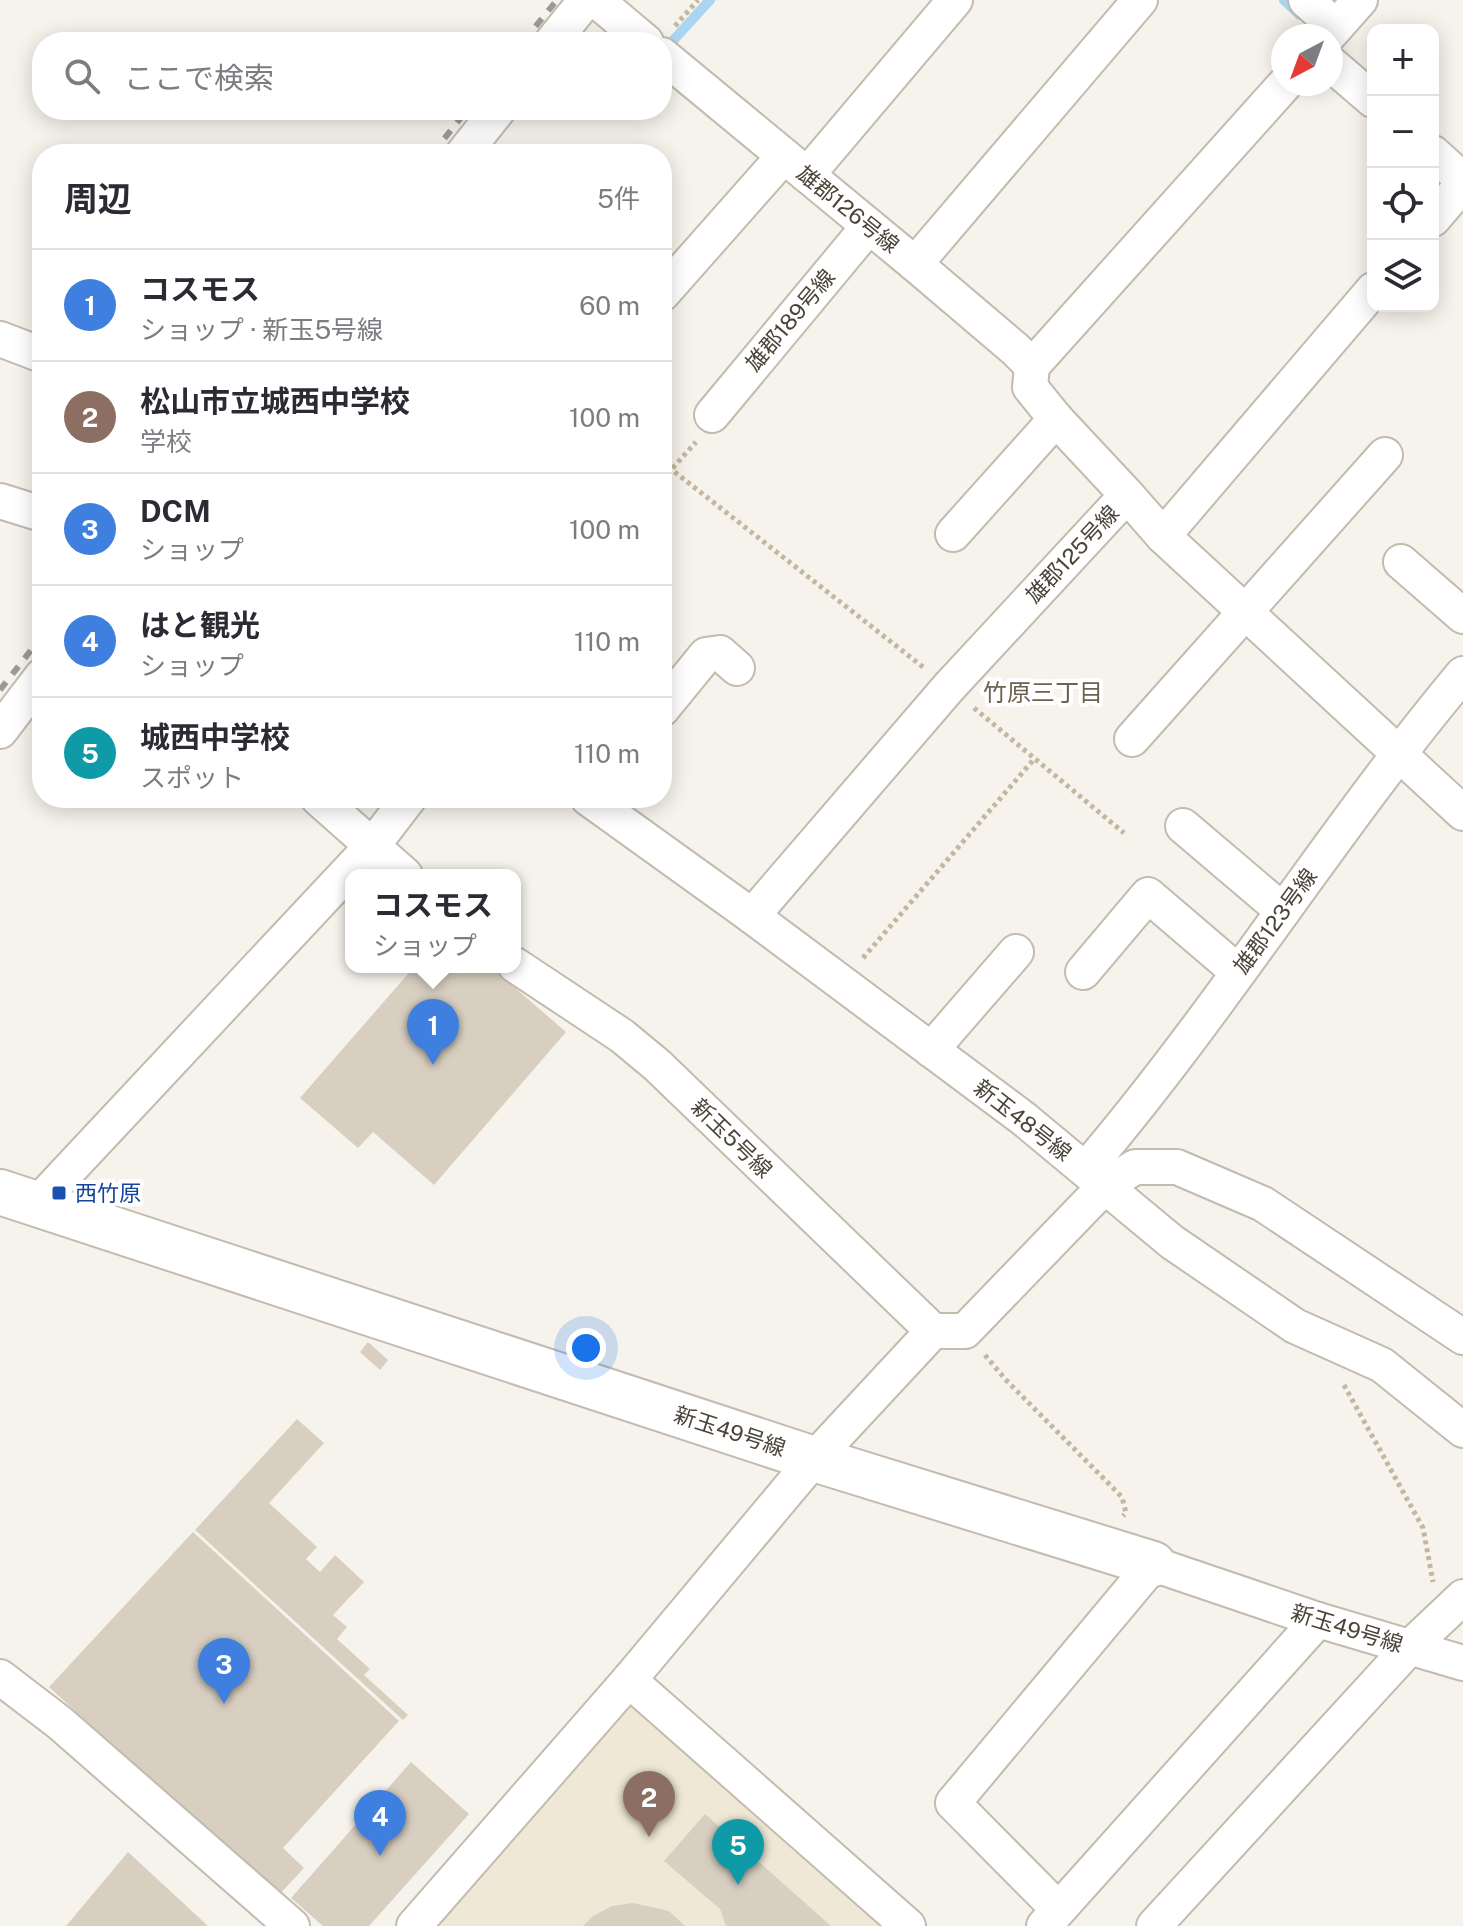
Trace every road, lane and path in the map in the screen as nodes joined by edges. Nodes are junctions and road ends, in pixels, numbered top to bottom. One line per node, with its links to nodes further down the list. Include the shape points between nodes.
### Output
1 (586, 0): 10 (street)
2 (596, 0): 11 (street, 雄郡126号線)
3 (698, 0): 12 (path)
4 (955, 0): 20 (street)
5 (1140, 0): 24 (street)
6 (1306, 0): 8 (street)
7 (1360, 0): 9 (street)
8 (1326, 24)
9 (1338, 24)
10 (560, 32)
11 (643, 32)
12 (669, 32)
13 (672, 55): 20 (street, 雄郡126号線)
14 (1343, 74): 16 (street)
15 (1274, 96): 29 (street)
16 (1368, 96)
17 (490, 120): 18 (street)
18 (471, 144)
19 (1439, 159): 21 (street)
20 (795, 165): 23 (street, 雄郡126号線); 25 (street)
21 (1463, 182): 22 (street)
22 (1439, 212)
23 (869, 226): 24 (street, 雄郡126号線); 30 (street, 雄郡189号線)
24 (915, 264): 29 (street, 雄郡126号線)
25 (672, 284)
26 (1367, 297): 39 (street)
27 (0, 339): 28 (street)
28 (32, 351)
29 (1032, 366): 31 (street, 雄郡125号線, via 1030,387)
30 (712, 415): 33 (path, via 706,430)
31 (1056, 419): 35 (street, 雄郡125号線); 38 (street)
32 (1385, 455): 41 (street)
33 (672, 468)
34 (672, 470): 45 (path)
35 (1127, 495): 39 (street); 45 (street, 雄郡125号線)
36 (0, 501): 37 (street)
37 (32, 511)
38 (953, 534)
39 (1163, 536): 41 (street)
40 (1401, 562): 42 (street)
41 (1244, 611): 49 (street); 50 (street)
42 (1463, 616)
43 (737, 668): 46 (street, via 720,653 706,655)
44 (1463, 674): 50 (street, 雄郡123号線)
45 (949, 687): 51 (path); 63 (street, 雄郡125号線)
46 (672, 697)
47 (32, 698): 48 (street)
48 (0, 731)
49 (1132, 739)
50 (1399, 751): 55 (street); 62 (street, 雄郡123号線)
51 (1035, 758): 57 (path); 68 (path)
52 (330, 808): 58 (street)
53 (401, 808): 58 (street)
54 (603, 808): 63 (street, 新玉48号線)
55 (1463, 813)
56 (1183, 826): 62 (street)
57 (1124, 833)
58 (373, 845): 59 (street); 60 (street)
59 (349, 869)
60 (399, 869)
61 (345, 873): 71 (street)
62 (1283, 911): 67 (street, 雄郡123号線)
63 (752, 916): 68 (street, 新玉48号線)
64 (1016, 952): 69 (street)
65 (521, 969): 72 (street, 新玉5号線, via 657,1065)
66 (1083, 972): 67 (street, via 1148,895)
67 (1238, 972): 70 (street, 雄郡123号線)
68 (842, 983): 69 (street, 新玉48号線)
69 (931, 1050): 70 (street, 新玉48号線)
70 (1095, 1178): 72 (street); 73 (street, 新玉48号線, via 1172,1242 1295,1326); 74 (street, via 1135,1167 1177,1167 1263,1204)
71 (18, 1198): 76 (street, 新玉49号線)
72 (949, 1331): 76 (street); 77 (path, via 1005,1379 1122,1497 1126,1513)
73 (1320, 1337): 75 (street, 新玉48号線, via 1382,1365); 79 (path, via 1423,1528)
74 (1463, 1337)
75 (1463, 1430)
76 (814, 1459): 77 (street, 新玉49号線); 84 (street)
77 (1094, 1546): 78 (street, 新玉49号線)
78 (1153, 1564): 80 (street, 新玉49号線); 85 (street, via 953,1803)
79 (1452, 1608): 81 (street)
80 (1318, 1620): 81 (street, 新玉49号線); 85 (street)
81 (1409, 1648): 82 (street, 新玉49号線); 89 (street)
82 (1463, 1663)
83 (0, 1677): 86 (street)
84 (629, 1680): 87 (street); 88 (street)
85 (1051, 1918)
86 (292, 1926)
87 (414, 1926)
88 (908, 1926)
89 (1154, 1926)

